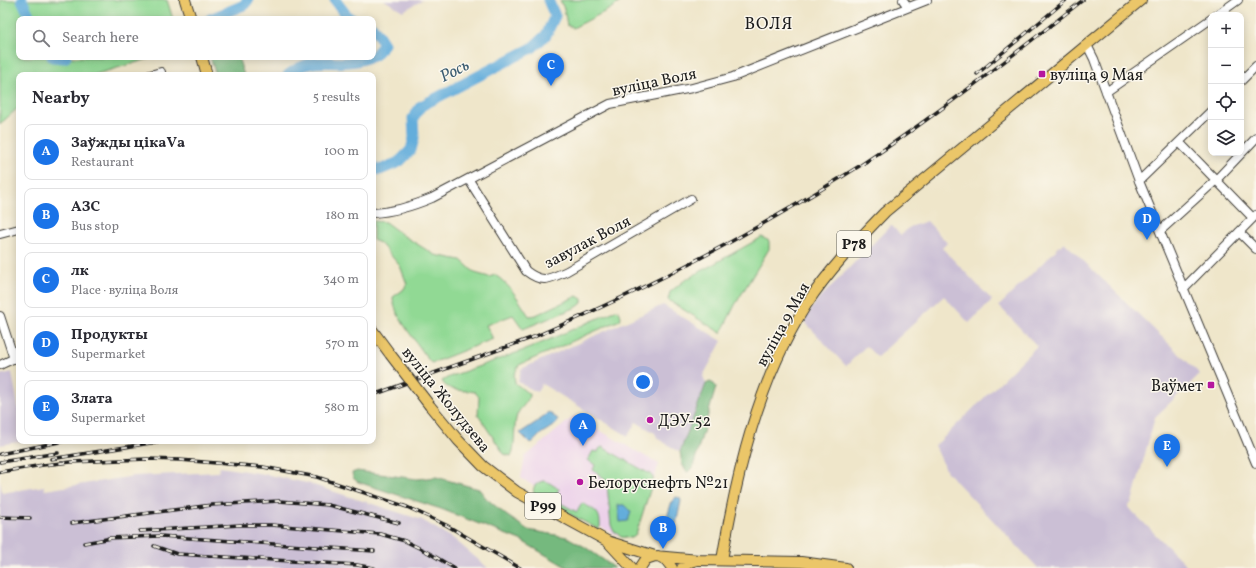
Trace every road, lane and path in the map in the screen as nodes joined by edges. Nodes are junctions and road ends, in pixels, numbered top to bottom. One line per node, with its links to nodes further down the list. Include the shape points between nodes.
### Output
1 (185, 0): 7 (main road)
2 (926, 0): 5 (street, вуліца Воля)
3 (1141, 0): 9 (main road, вуліца 9 Мая / Р78)
4 (1238, 0): 6 (street)
5 (906, 4): 18 (street, вуліца Воля, via 733,77 610,104)
6 (1221, 12)
7 (189, 16)
8 (1208, 21): 14 (street)
9 (1087, 45): 14 (street); 38 (main road, вуліца 9 Мая / Р78, via 885,212 829,274 806,304 773,369 756,413 741,465)
10 (203, 60): 12 (main road)
11 (1256, 66): 13 (street)
12 (206, 72)
13 (1244, 78)
14 (1106, 92): 20 (street)
15 (1208, 114): 17 (street)
16 (1256, 138): 19 (street)
17 (1180, 143): 19 (street); 20 (street)
18 (469, 180): 21 (street, завулак Воля, via 526,271 541,279 567,271); 22 (street, вуліца Воля, via 414,206)
19 (1216, 180): 23 (street); 25 (street)
20 (1139, 181): 25 (street)
21 (691, 199)
22 (376, 213)
23 (1255, 216): 26 (street)
24 (16, 230): 27 (street)
25 (1160, 231): 29 (street)
26 (1239, 232): 28 (street); 29 (street)
27 (0, 234)
28 (1256, 249)
29 (1183, 288): 34 (street)
30 (0, 316): 32 (street)
31 (376, 335): 35 (main road, вуліца Жолудзева / Р99, bridge, via 458,440 488,470 517,492)
32 (16, 357): 33 (street)
33 (0, 365)
34 (1256, 463)
35 (607, 541): 36 (main road, Р99); 39 (main road, Р99)
36 (657, 556): 37 (main road); 40 (main road, via 646,559); 41 (main road, via 666,560)
37 (699, 560): 38 (main road); 42 (main road, via 690,562)
38 (722, 560): 43 (main road, via 801,562)
39 (632, 568)
40 (640, 568)
41 (672, 568)
42 (682, 568)
43 (846, 568)

